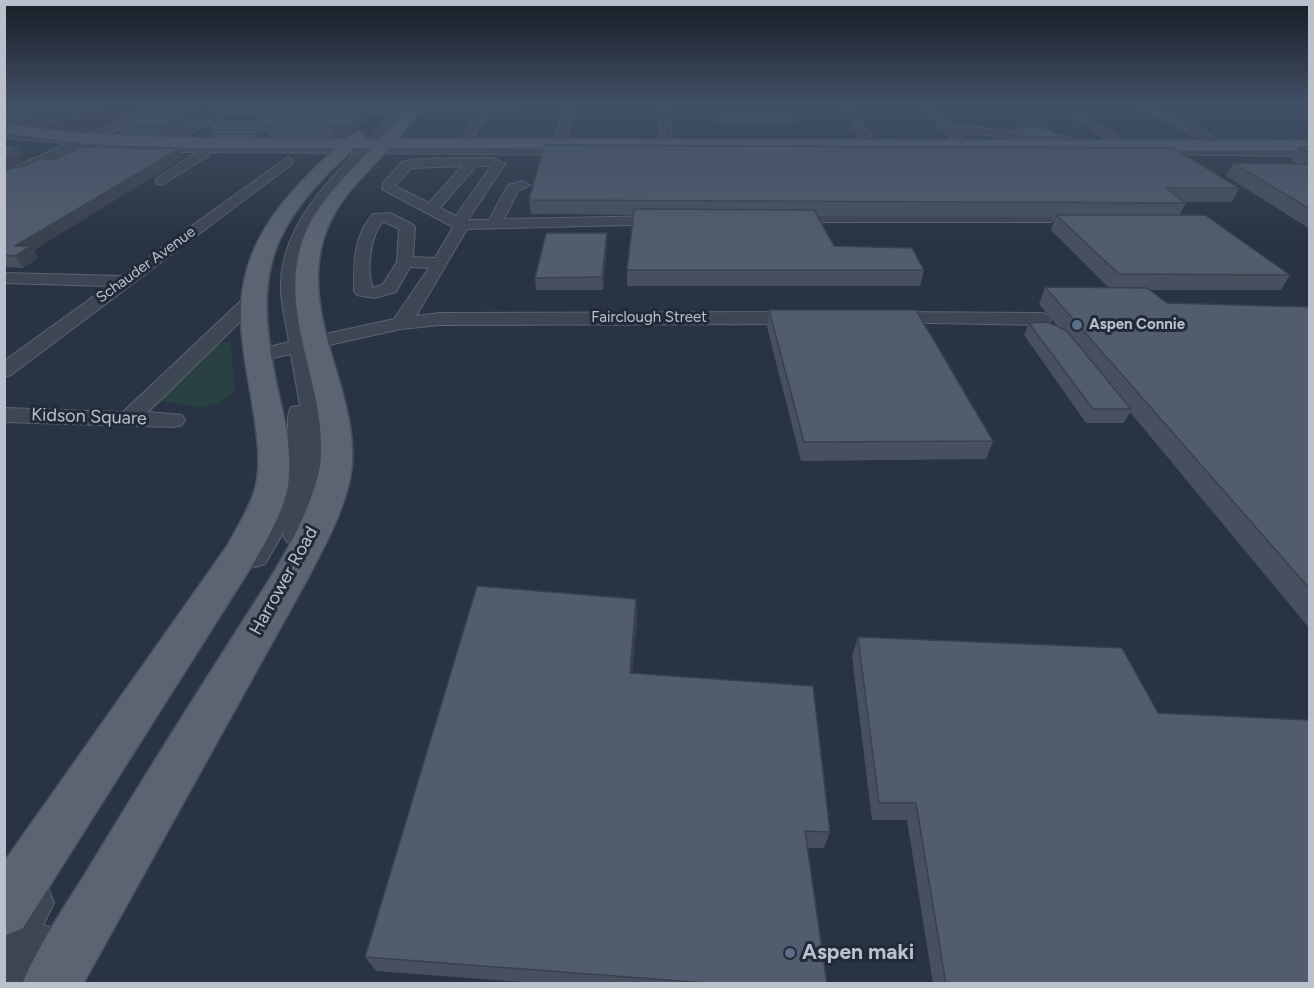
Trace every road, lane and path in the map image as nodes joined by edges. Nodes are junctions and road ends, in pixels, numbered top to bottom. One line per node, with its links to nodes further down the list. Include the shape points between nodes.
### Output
1 (63, 150): 12 (street)
2 (196, 150): 14 (street)
3 (244, 150): 7 (main road)
4 (347, 150): 7 (main road)
5 (360, 150): 16 (main road)
6 (361, 150): 31 (main road, Harrower Road, via 327,208 306,256)
7 (308, 153): 16 (main road, via 324,160 302,183)
8 (288, 160): 25 (street, Schauder Avenue)
9 (442, 162): 10 (street); 11 (street); 17 (street, via 407,165 388,187 412,195)
10 (474, 162): 17 (street); 20 (street, via 499,164)
11 (429, 176)
12 (4, 177)
13 (1018, 180): 18 (street, via 1045,208 1046,219)
14 (162, 181)
15 (524, 185): 21 (street, via 513,188)
16 (305, 189): 26 (main road, via 269,241 259,262)
17 (432, 209): 20 (street)
18 (775, 218)
19 (681, 220): 21 (street)
20 (458, 223): 21 (street); 23 (street)
21 (494, 224)
22 (405, 262): 23 (street)
23 (438, 263): 30 (street)
24 (7, 280): 25 (street)
25 (124, 281): 33 (street, Schauder Avenue)
26 (252, 300): 32 (main road); 35 (street)
27 (814, 318): 30 (street, Fairclough Street, via 485,318)
28 (871, 318): 29 (street)
29 (1042, 319)
30 (401, 323): 31 (street, Fairclough Street)
31 (301, 345): 32 (street, Fairclough Street); 38 (street, via 302,427 298,462 286,503 267,539); 39 (street, via 319,447 313,488 294,542); 40 (main road, Harrower Road, via 327,386 336,437 334,477 320,518)
32 (260, 355): 37 (main road, via 274,449 271,488 257,523 240,555)
33 (4, 371)
34 (4, 415): 35 (street, Kidson Square)
35 (129, 418): 36 (street, Kidson Square)
36 (174, 420)
37 (4, 909)
38 (4, 949)
39 (20, 984)
40 (51, 984)

